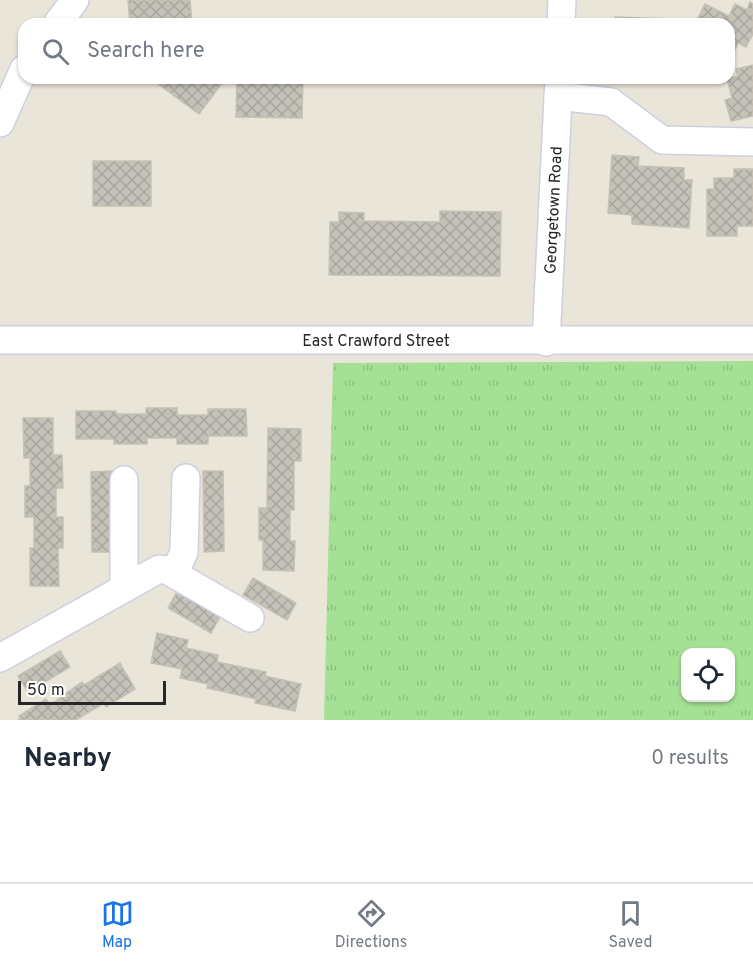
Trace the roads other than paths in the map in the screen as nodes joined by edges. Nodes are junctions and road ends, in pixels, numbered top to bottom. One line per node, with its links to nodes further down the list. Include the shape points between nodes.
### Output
1 (75, 0): 3 (street)
2 (562, 0): 4 (street)
3 (62, 18)
4 (561, 18)
5 (18, 82): 7 (street)
6 (559, 87): 8 (street, via 612,102 662,140); 11 (street, Georgetown Road)
7 (0, 123)
8 (753, 142)
9 (0, 340): 11 (street, East Crawford Street)
10 (753, 340): 11 (street, East Crawford Street)
11 (546, 342)
12 (186, 478): 14 (street, via 184,552)
13 (124, 480): 15 (street)
14 (174, 574): 15 (street, via 159,569); 16 (street)
15 (124, 587): 17 (street)
16 (250, 618)
17 (0, 657)

